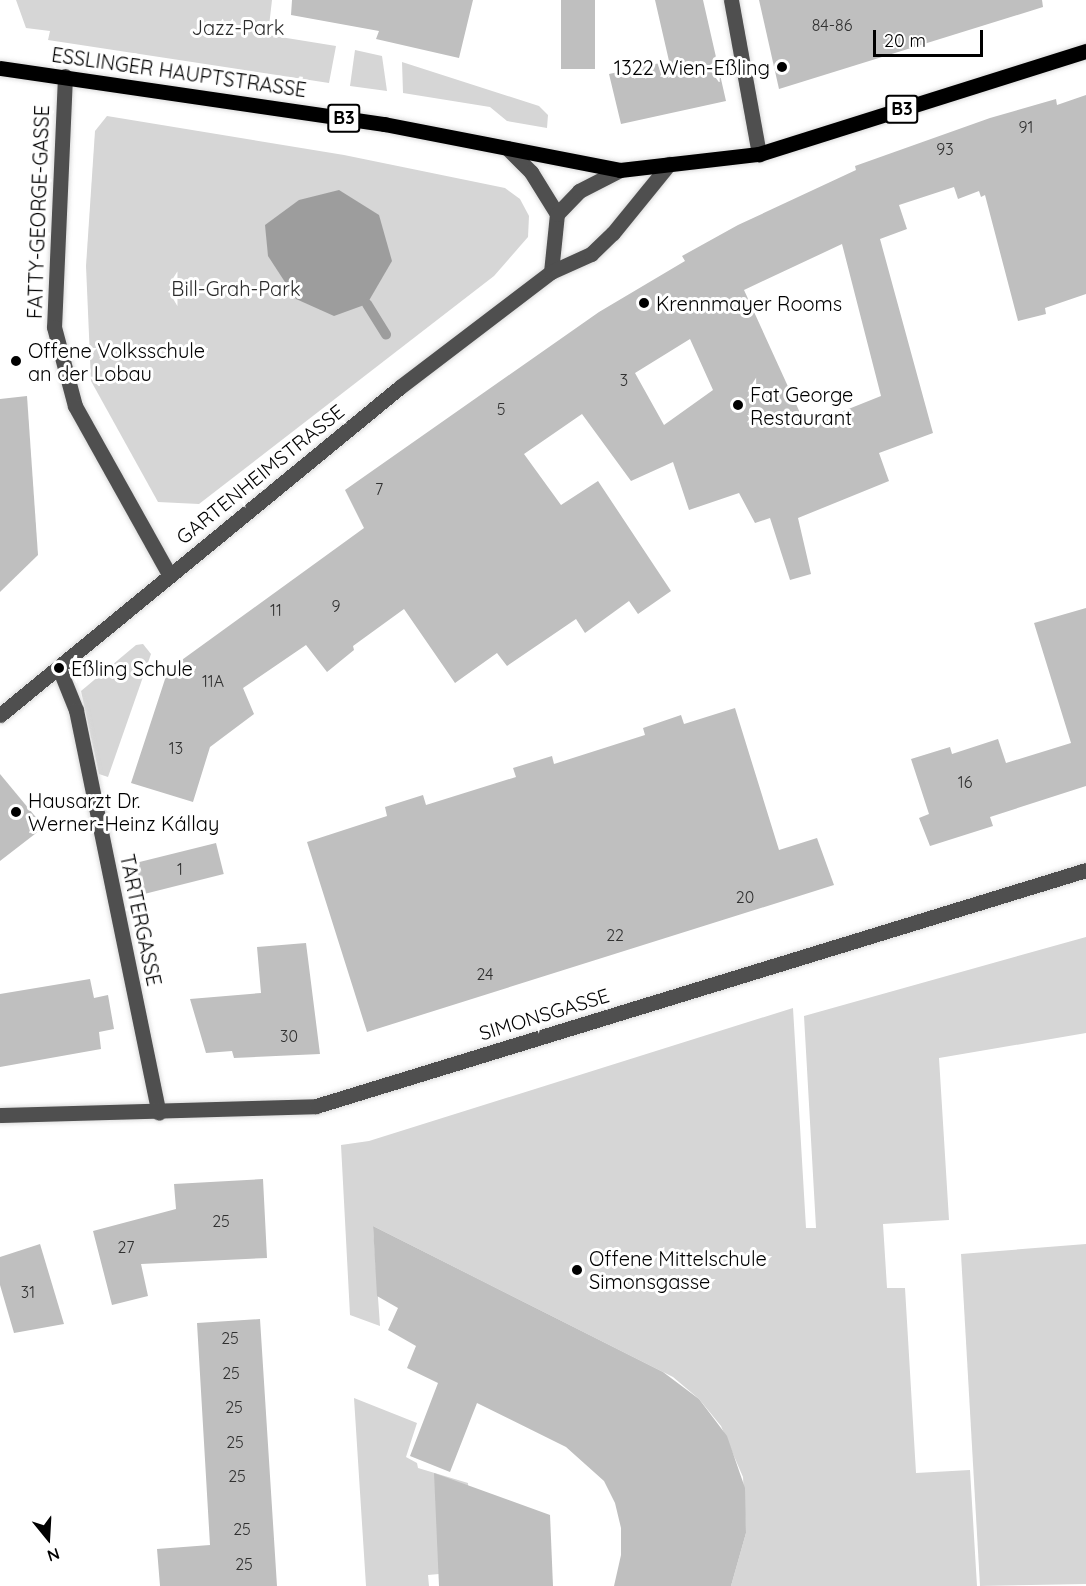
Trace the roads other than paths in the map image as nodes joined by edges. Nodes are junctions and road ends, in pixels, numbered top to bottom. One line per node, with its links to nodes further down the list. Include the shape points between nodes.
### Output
1 (731, 0): 6 (street)
2 (1086, 51): 6 (main road, ESSLINGER HAUPTSTRASSE / B3)
3 (0, 68): 4 (main road, ESSLINGER HAUPTSTRASSE / B3)
4 (65, 76): 5 (main road, ESSLINGER HAUPTSTRASSE / B3, via 384,124); 11 (street, FATTY-GEORGE-GASSE, via 54,327 75,406)
5 (507, 148): 8 (main road, ESSLINGER HAUPTSTRASSE / B3); 9 (street, via 531,172)
6 (759, 154): 7 (main road, ESSLINGER HAUPTSTRASSE / B3)
7 (669, 165): 8 (main road, ESSLINGER HAUPTSTRASSE / B3); 10 (street, GARTENHEIMSTRASSE, via 591,254)
8 (620, 170): 9 (street, via 579,191)
9 (557, 214): 10 (street)
10 (551, 272): 11 (street, GARTENHEIMSTRASSE, via 400,387)
11 (169, 574): 12 (street, GARTENHEIMSTRASSE)
12 (59, 668): 13 (street, GARTENHEIMSTRASSE); 15 (street, TARTERGASSE, via 76,710)
13 (0, 715)
14 (1086, 870): 15 (street, SIMONSGASSE, via 316,1106)
15 (159, 1113): 16 (street, SIMONSGASSE)
16 (0, 1115)

